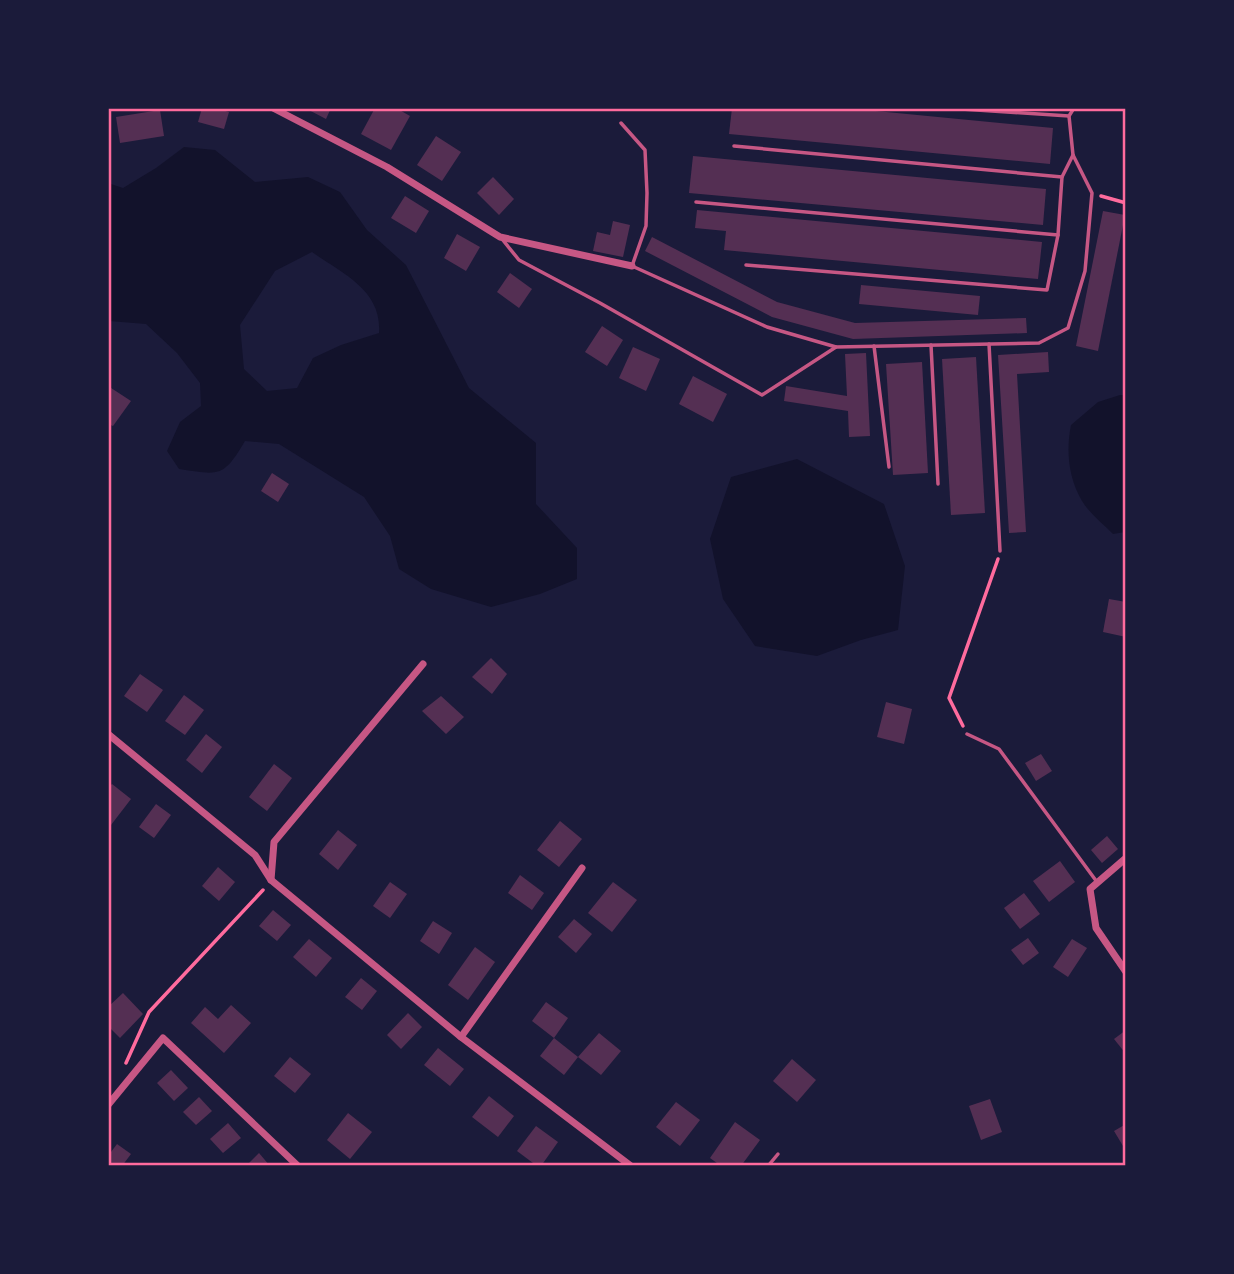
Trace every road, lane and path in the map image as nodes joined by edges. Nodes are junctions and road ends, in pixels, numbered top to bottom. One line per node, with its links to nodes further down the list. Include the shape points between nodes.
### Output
1 (273, 108): 13 (street, via 387,167)
2 (946, 108): 4 (lane)
3 (1074, 108): 4 (lane)
4 (1069, 116): 7 (lane)
5 (621, 123): 15 (lane, via 645,150 646,226)
6 (734, 146): 8 (lane)
7 (1073, 155): 8 (lane); 9 (lane)
8 (1062, 177): 12 (lane)
9 (1091, 193): 11 (path); 16 (lane, via 1084,271 1068,328 1039,343)
10 (696, 202): 12 (lane)
11 (1125, 203)
12 (1058, 235): 14 (lane, via 1047,290)
13 (500, 237): 15 (street); 19 (lane, via 519,260 762,395)
14 (746, 265)
15 (632, 266): 19 (lane, via 767,327)
16 (989, 344): 17 (lane); 22 (lane)
17 (931, 345): 18 (lane); 21 (lane)
18 (874, 346): 19 (lane); 20 (lane)
19 (836, 347)
20 (889, 467)
21 (938, 484)
22 (1000, 551): 25 (path, via 949,698)
23 (423, 664): 28 (street, via 274,842)
24 (108, 734): 28 (street, via 255,855)
25 (967, 734): 29 (lane, via 999,749)
26 (1125, 858): 29 (street)
27 (582, 868): 31 (street)
28 (271, 880): 31 (street); 32 (path, via 149,1012 126,1061)
29 (1097, 883): 30 (street, via 1090,889 1096,928)
30 (1125, 972)
31 (461, 1037): 36 (street)
32 (130, 1080): 33 (street); 35 (street, via 163,1038)
33 (108, 1105)
34 (778, 1154): 37 (lane)
35 (298, 1166)
36 (631, 1166)
37 (768, 1166)

